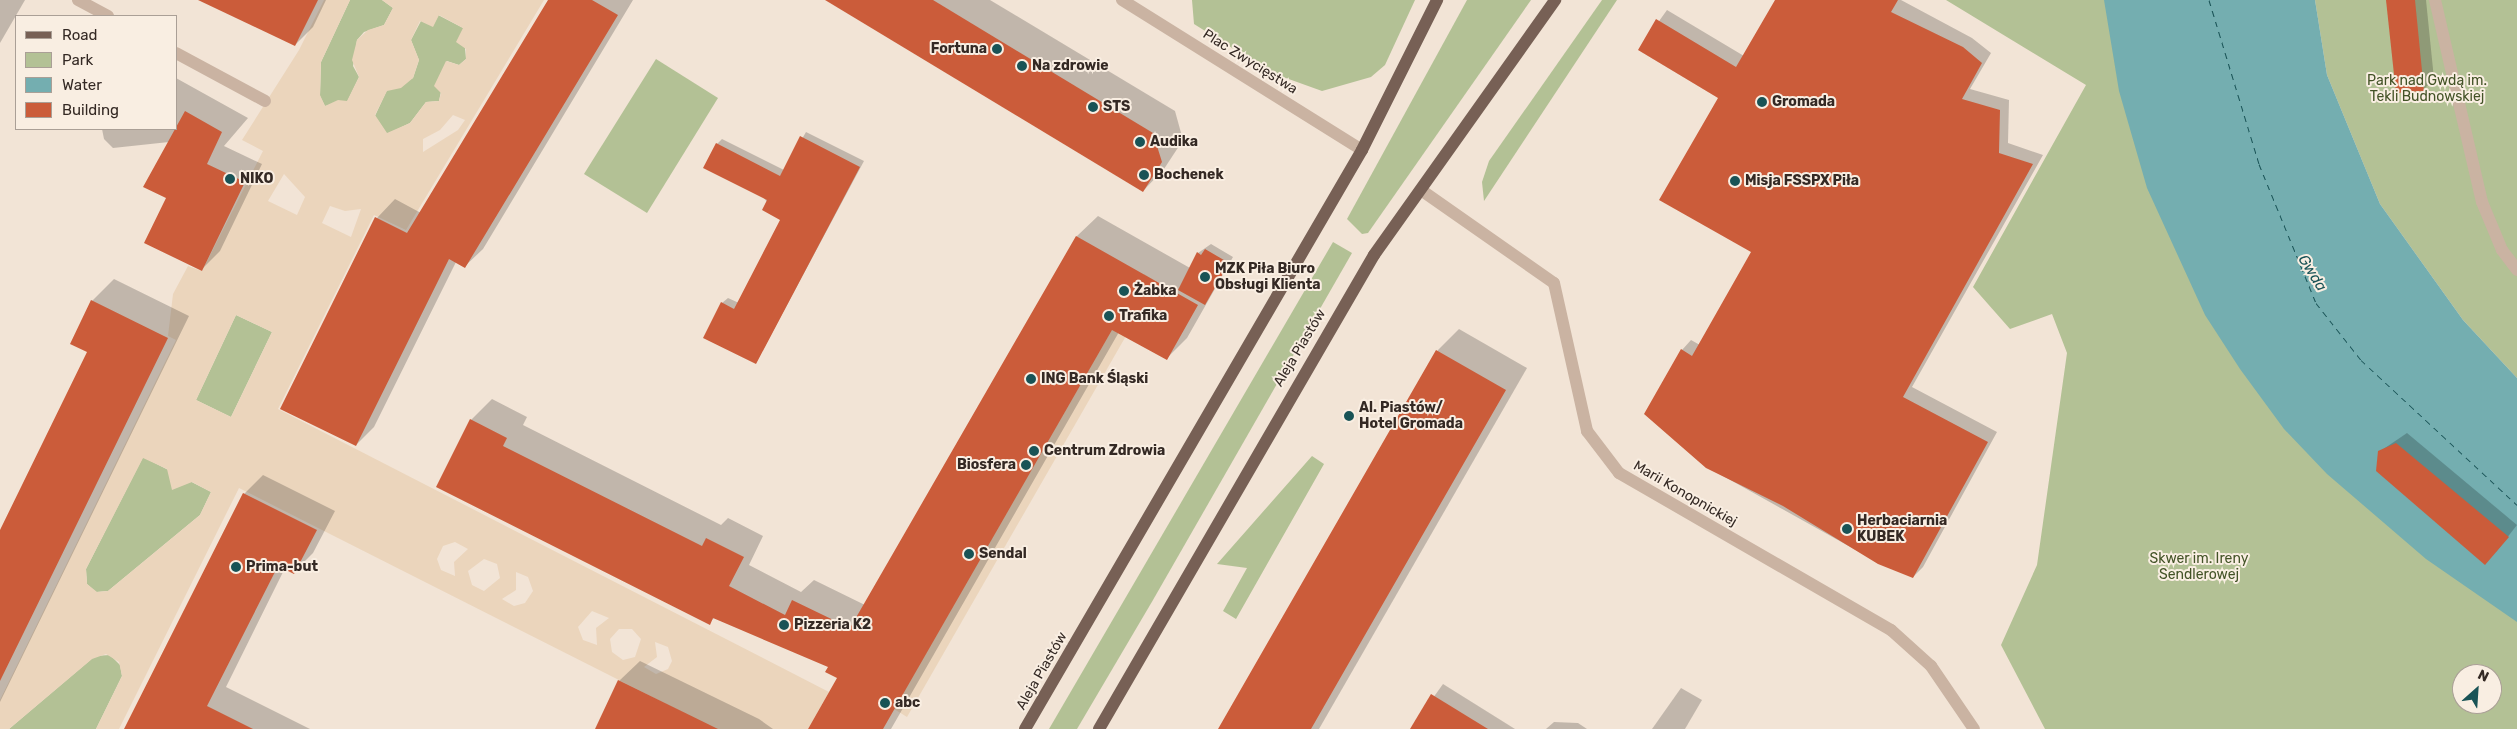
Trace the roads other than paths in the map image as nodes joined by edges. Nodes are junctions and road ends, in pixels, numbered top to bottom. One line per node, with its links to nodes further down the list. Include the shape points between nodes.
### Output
1 (78, 0): 6 (street)
2 (1122, 0): 9 (street, Plac Zwycięstwa)
3 (1437, 0): 9 (main road, Aleja Piastów)
4 (1555, 0): 10 (main road, Aleja Piastów)
5 (2434, 0): 11 (street, via 2482,202 2502,250)
6 (106, 15)
7 (178, 54): 8 (street)
8 (265, 101)
9 (1362, 150): 12 (main road, Aleja Piastów)
10 (1421, 190): 13 (main road, Aleja Piastów, via 1312,356); 14 (street, Marii Konopnickiej, via 1554,283 1587,431 1618,473 1891,630 1931,666)
11 (2517, 270)
12 (1025, 729)
13 (1099, 729)
14 (1974, 729)

